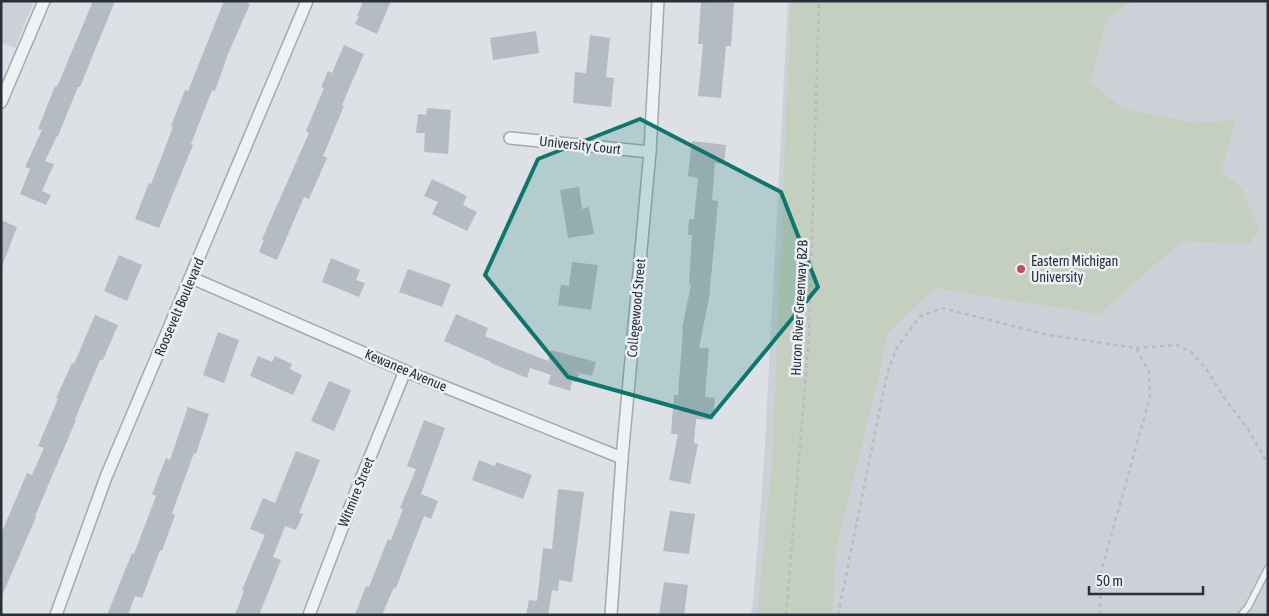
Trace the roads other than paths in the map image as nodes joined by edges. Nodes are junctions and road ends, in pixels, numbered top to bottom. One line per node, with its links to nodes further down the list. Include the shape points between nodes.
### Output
1 (44, 1): 4 (street)
2 (307, 1): 7 (street, Roosevelt Boulevard)
3 (658, 1): 6 (street, Collegewood Street)
4 (1, 102)
5 (510, 138): 6 (street, University Court)
6 (650, 152): 9 (street, Collegewood Street)
7 (192, 278): 8 (street, Kewanee Avenue); 11 (street, Roosevelt Boulevard, via 106,477)
8 (405, 371): 9 (street, Kewanee Avenue); 12 (street, Witmire Street)
9 (622, 458): 13 (street, Collegewood Street)
10 (1268, 568): 14 (lane, via 1248,608)
11 (56, 615)
12 (309, 615)
13 (611, 615)
14 (1241, 615)

